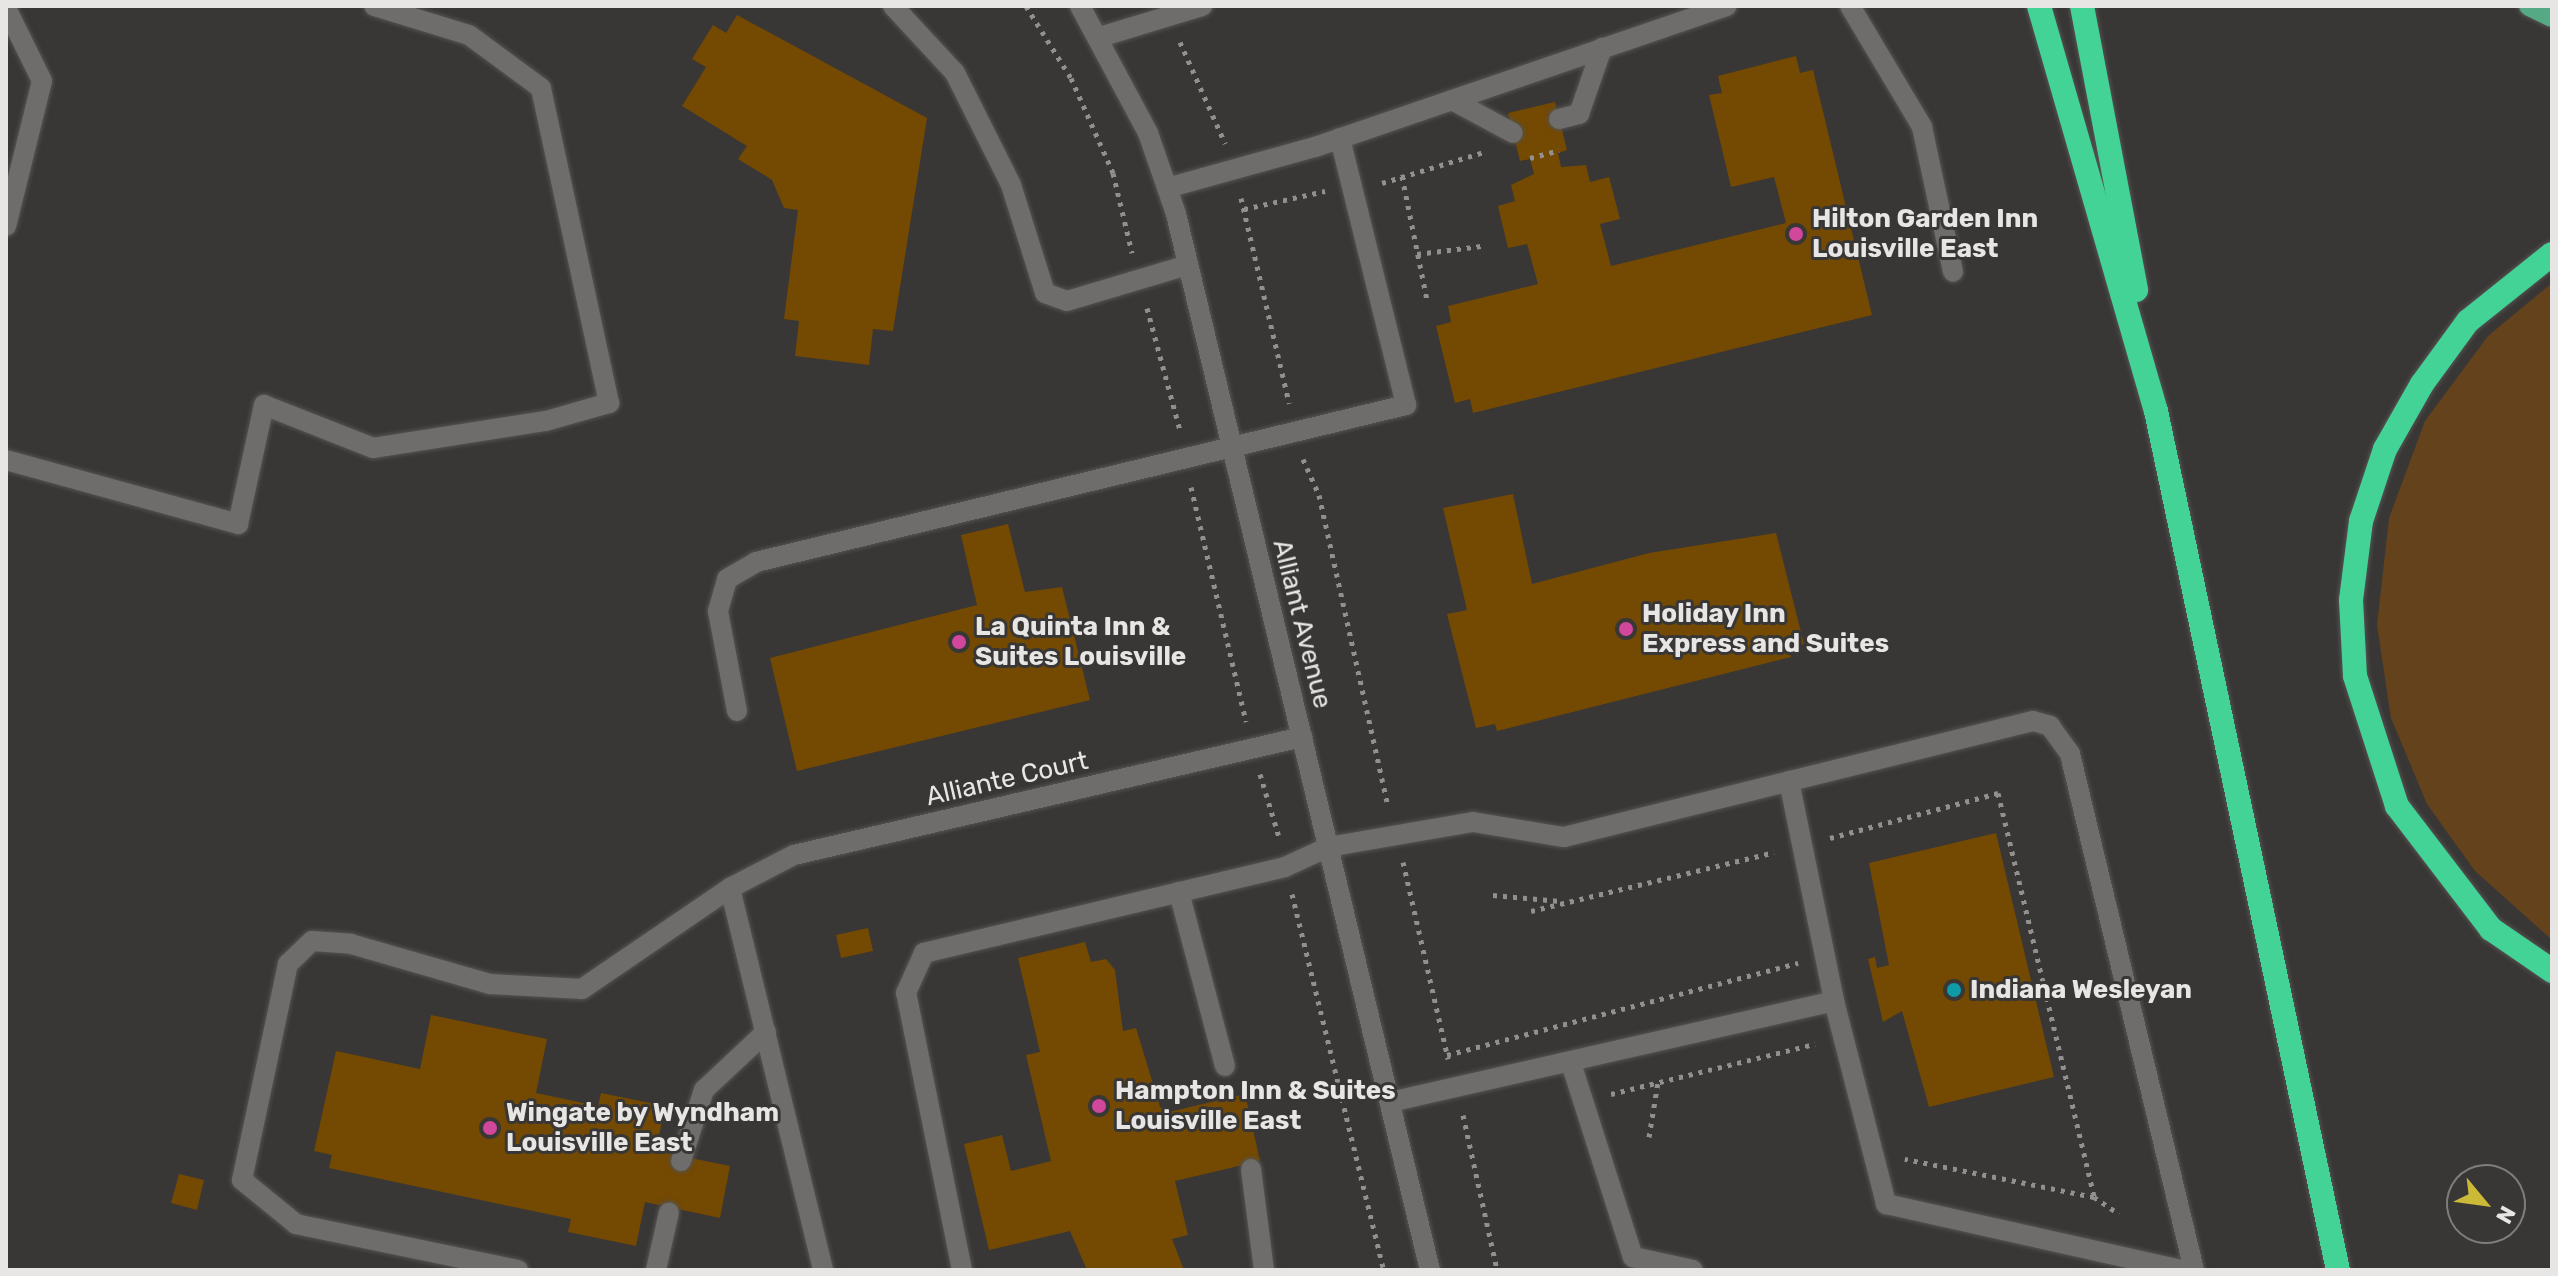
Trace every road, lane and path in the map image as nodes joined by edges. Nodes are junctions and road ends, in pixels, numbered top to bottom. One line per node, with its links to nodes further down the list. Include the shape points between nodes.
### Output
1 (374, 6): 34 (street, via 469,35 541,88 609,403 546,421 373,448 264,405 238,524)
2 (893, 6): 29 (street, via 955,73 1011,185 1045,293 1067,301)
3 (1026, 6): 29 (path, via 1071,78 1113,173)
4 (1080, 6): 14 (street, Alliant Avenue)
5 (1202, 6): 13 (street)
6 (1726, 6): 15 (street)
7 (1850, 6): 28 (street, via 1922,127)
8 (2039, 6): 31 (highway)
9 (2082, 6): 31 (highway)
10 (2529, 6): 12 (main road)
11 (6, 8): 23 (street, via 42,81)
12 (2552, 17)
13 (1168, 19): 14 (street); 20 (path)
14 (1100, 37): 22 (street, Alliant Avenue)
15 (1602, 48): 16 (street); 17 (street, via 1579,114)
16 (1452, 100): 18 (street); 19 (street)
17 (1559, 119)
18 (1513, 133)
19 (1340, 138): 20 (street); 32 (street, via 1406,405)
20 (1233, 169): 22 (street); 32 (path)
21 (1402, 176): 25 (path)
22 (1167, 188): 27 (street, Alliant Avenue)
23 (6, 226)
24 (1482, 246): 25 (path)
25 (1417, 254): 30 (path)
26 (2552, 254): 51 (highway, via 2468,321 2422,384 2385,449 2361,521 2351,600 2355,676 2397,806 2491,929)
27 (1188, 265): 29 (street); 33 (street, Alliant Avenue)
28 (1953, 272)
29 (1137, 279): 35 (path)
30 (1427, 300)
31 (2156, 411): 80 (highway)
32 (1296, 432): 33 (street); 40 (path, via 1319,495)
33 (1233, 449): 35 (street); 37 (street, Alliant Avenue)
34 (6, 460)
35 (1186, 460): 36 (street, via 756,562 727,579 718,611); 38 (path)
36 (737, 711)
37 (1302, 737): 38 (street, Alliante Court); 42 (street, Alliant Avenue)
38 (1251, 748): 44 (path); 45 (street, Alliante Court, via 794,855)
39 (1789, 781): 40 (street, via 1564,837 1473,822); 41 (street); 79 (street, via 2033,721 2063,741)
40 (1396, 833): 42 (street); 55 (path)
41 (1801, 845): 48 (path); 50 (street)
42 (1328, 847): 44 (street); 61 (street, Alliant Avenue)
43 (1824, 854): 66 (path, via 1822,840 1998,793)
44 (1285, 867): 46 (street); 74 (path)
45 (730, 888): 53 (street); 69 (street, Alliante Court, via 582,989 490,984 325,942 312,941 288,964 242,1180 296,1224)
46 (1179, 892): 57 (street); 72 (street, via 924,953 906,993)
47 (1493, 895): 48 (path)
48 (1573, 901): 49 (path)
49 (1531, 911)
50 (1827, 957): 52 (street); 55 (path)
51 (2552, 971)
52 (1834, 1001): 54 (street); 56 (street)
53 (766, 1032): 64 (street, via 704,1090); 71 (street)
54 (1847, 1038): 58 (path); 78 (street, via 1886,1204)
55 (1447, 1055): 59 (path)
56 (1571, 1063): 59 (street); 60 (street)
57 (1225, 1066)
58 (1658, 1082): 60 (path); 62 (path)
59 (1457, 1090): 61 (street); 76 (path)
60 (1582, 1101): 77 (street, via 1633,1257)
61 (1390, 1102): 75 (street, Alliant Avenue)
62 (1649, 1137)
63 (1893, 1157): 66 (path)
64 (681, 1161)
65 (1251, 1169): 73 (street)
66 (2094, 1197): 68 (path)
67 (669, 1212): 70 (street)
68 (2119, 1214)
69 (518, 1270)
70 (656, 1270)
71 (823, 1270)
72 (962, 1270)
73 (1264, 1270)
74 (1384, 1270)
75 (1430, 1270)
76 (1497, 1270)
77 (1693, 1270)
78 (2182, 1270)
79 (2194, 1270)
80 (2338, 1270)

